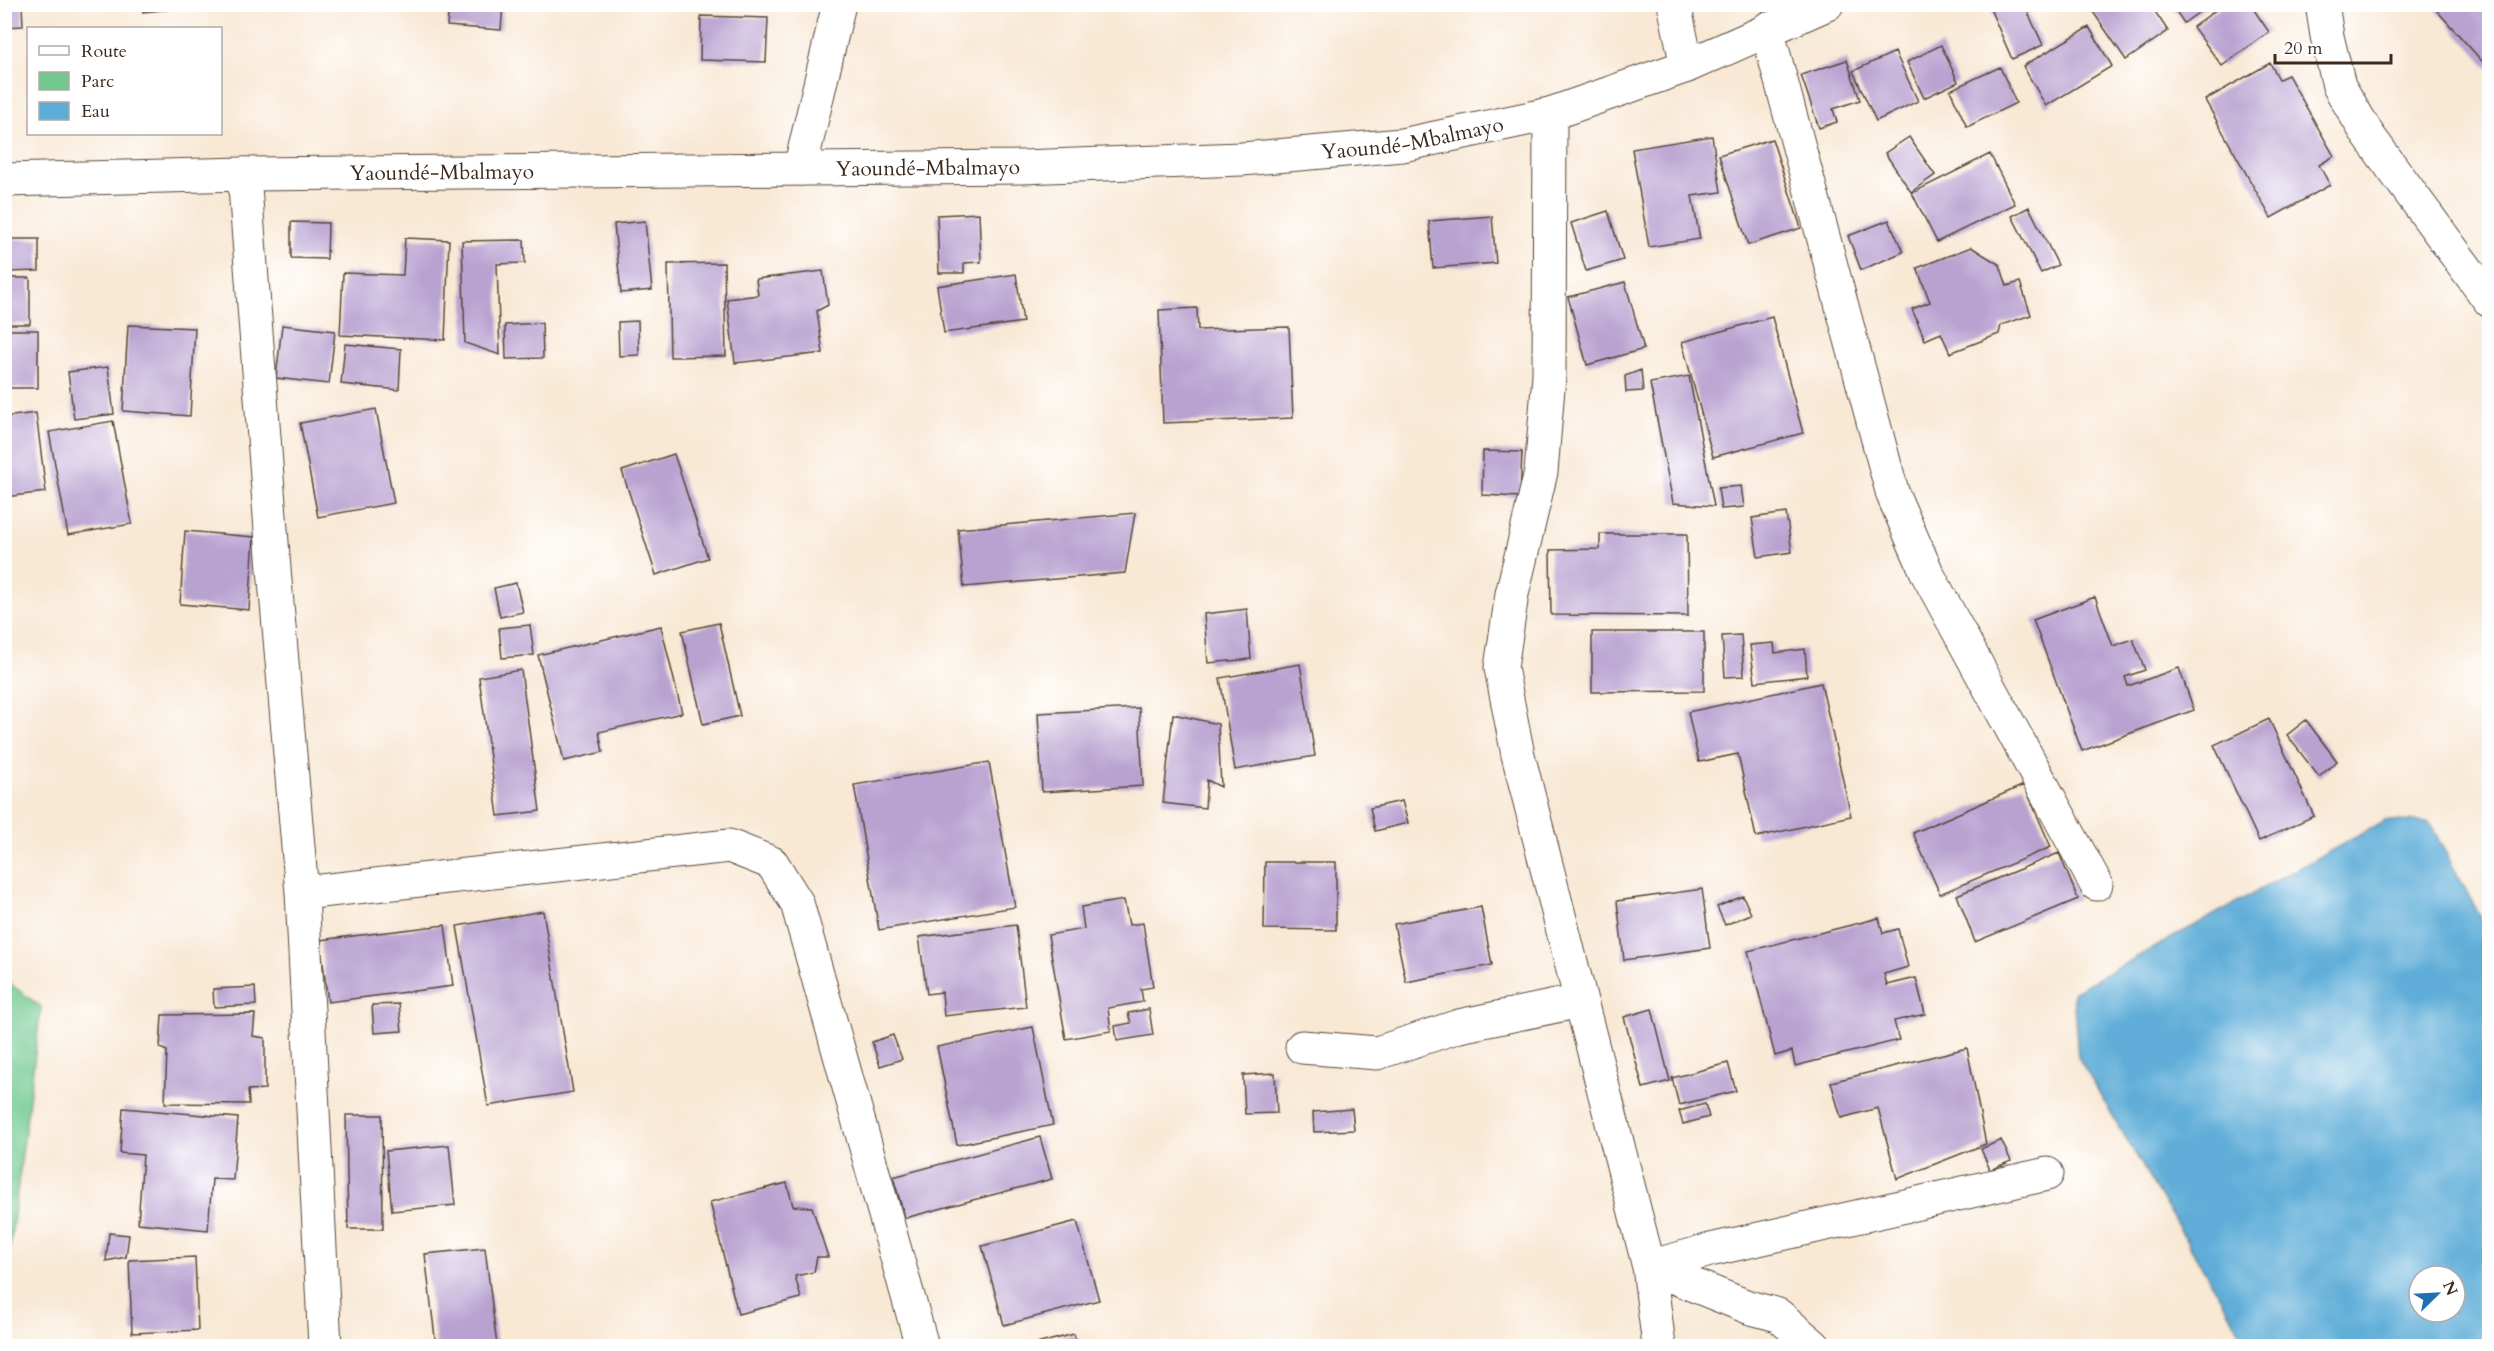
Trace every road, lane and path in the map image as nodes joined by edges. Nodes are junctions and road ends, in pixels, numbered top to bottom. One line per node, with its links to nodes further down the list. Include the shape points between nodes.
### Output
1 (839, 4): 8 (main road)
2 (1674, 4): 6 (main road)
3 (1827, 4): 5 (main road, Yaoundé-Mbalmayo)
4 (2322, 4): 11 (main road, via 2339,86 2368,135)
5 (1767, 29): 6 (main road, Yaoundé-Mbalmayo); 12 (main road, via 1893,495 1928,575)
6 (1687, 66): 7 (main road, Yaoundé-Mbalmayo)
7 (1550, 114): 8 (main road, Yaoundé-Mbalmayo, via 1402,146 1242,159); 14 (main road, via 1549,376 1541,472 1512,594 1501,668 1518,755)
8 (800, 169): 9 (main road, Yaoundé-Mbalmayo)
9 (243, 174): 10 (main road, Yaoundé-Mbalmayo); 13 (main road)
10 (4, 180)
11 (2490, 301)
12 (2096, 884)
13 (302, 893): 19 (main road); 20 (main road, via 729,846 772,863 797,903)
14 (1580, 1001): 15 (main road, via 1459,1026 1377,1053); 17 (main road)
15 (1302, 1047)
16 (2047, 1174): 17 (main road)
17 (1648, 1267): 18 (main road); 21 (main road, via 1778,1315)
18 (1654, 1344)
19 (324, 1347)
20 (922, 1347)
21 (1814, 1347)

